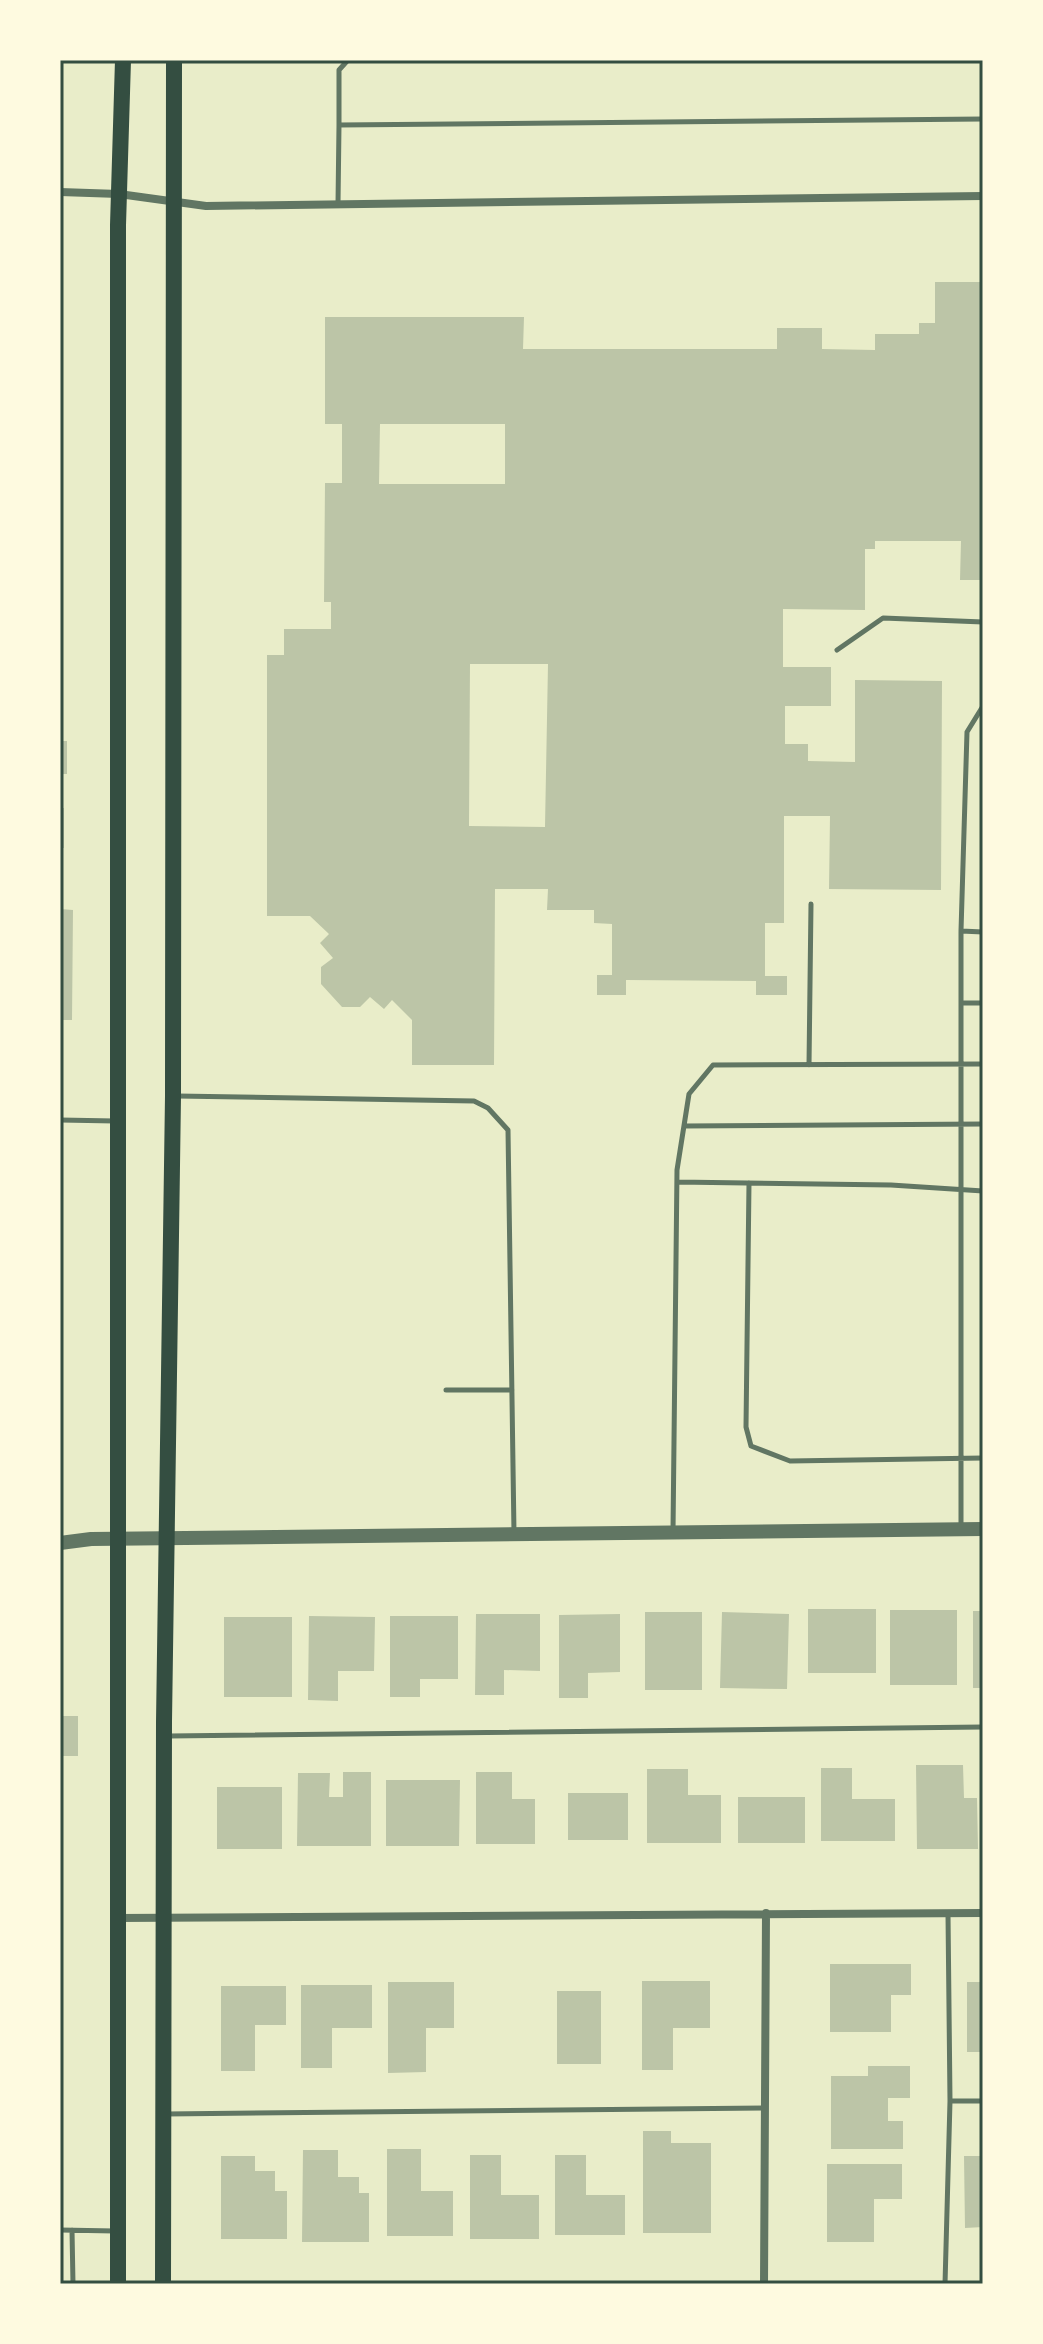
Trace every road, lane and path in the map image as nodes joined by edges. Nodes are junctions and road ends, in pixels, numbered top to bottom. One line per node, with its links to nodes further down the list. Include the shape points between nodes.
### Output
1 (123, 60): 7 (main road)
2 (174, 60): 9 (main road)
3 (348, 60): 5 (lane, via 339,70)
4 (983, 119): 5 (lane)
5 (339, 125): 10 (lane)
6 (60, 192): 7 (street)
7 (119, 194): 9 (street); 24 (main road)
8 (983, 196): 10 (street)
9 (173, 201): 10 (street, via 206,206); 22 (main road)
10 (338, 205)
11 (983, 622): 12 (lane, via 883,618)
12 (837, 650)
13 (983, 706): 15 (lane, via 967,732)
14 (811, 904): 21 (lane)
15 (961, 931): 16 (lane); 17 (lane)
16 (983, 932)
17 (961, 1003): 18 (lane); 19 (lane)
18 (983, 1003)
19 (961, 1064): 20 (lane); 21 (lane); 25 (lane)
20 (983, 1064)
21 (809, 1065): 27 (lane, via 713,1065 689,1094)
22 (173, 1096): 33 (lane, via 474,1101 500,1118 508,1130); 40 (main road)
23 (60, 1120): 24 (lane)
24 (120, 1121): 41 (main road)
25 (961, 1124): 26 (lane); 27 (lane); 30 (lane)
26 (983, 1124)
27 (684, 1126): 28 (lane)
28 (677, 1182): 29 (lane); 38 (lane)
29 (749, 1183): 30 (lane); 34 (lane, via 746,1427 751,1446 790,1461)
30 (962, 1190): 31 (lane); 34 (lane)
31 (983, 1191)
32 (446, 1390): 33 (lane)
33 (512, 1390): 39 (lane)
34 (962, 1458): 35 (lane); 36 (lane)
35 (983, 1458)
36 (961, 1529): 37 (street); 38 (street)
37 (983, 1529)
38 (673, 1533): 39 (street)
39 (514, 1534): 40 (street)
40 (167, 1538): 41 (street); 44 (main road)
41 (119, 1539): 42 (street); 48 (main road)
42 (60, 1543)
43 (983, 1727): 44 (lane)
44 (164, 1736): 49 (main road)
45 (766, 1913): 46 (street); 49 (street); 52 (street)
46 (948, 1913): 47 (street); 50 (lane)
47 (983, 1913)
48 (118, 1918): 49 (street); 56 (main road)
49 (164, 1918): 53 (main road)
50 (950, 2101): 51 (lane); 61 (lane)
51 (983, 2101)
52 (764, 2108): 53 (lane); 60 (street)
53 (165, 2114): 59 (main road)
54 (60, 2230): 55 (lane)
55 (72, 2230): 56 (lane); 57 (lane)
56 (118, 2231): 58 (main road)
57 (73, 2284)
58 (118, 2284)
59 (163, 2284)
60 (764, 2284)
61 (945, 2284)

